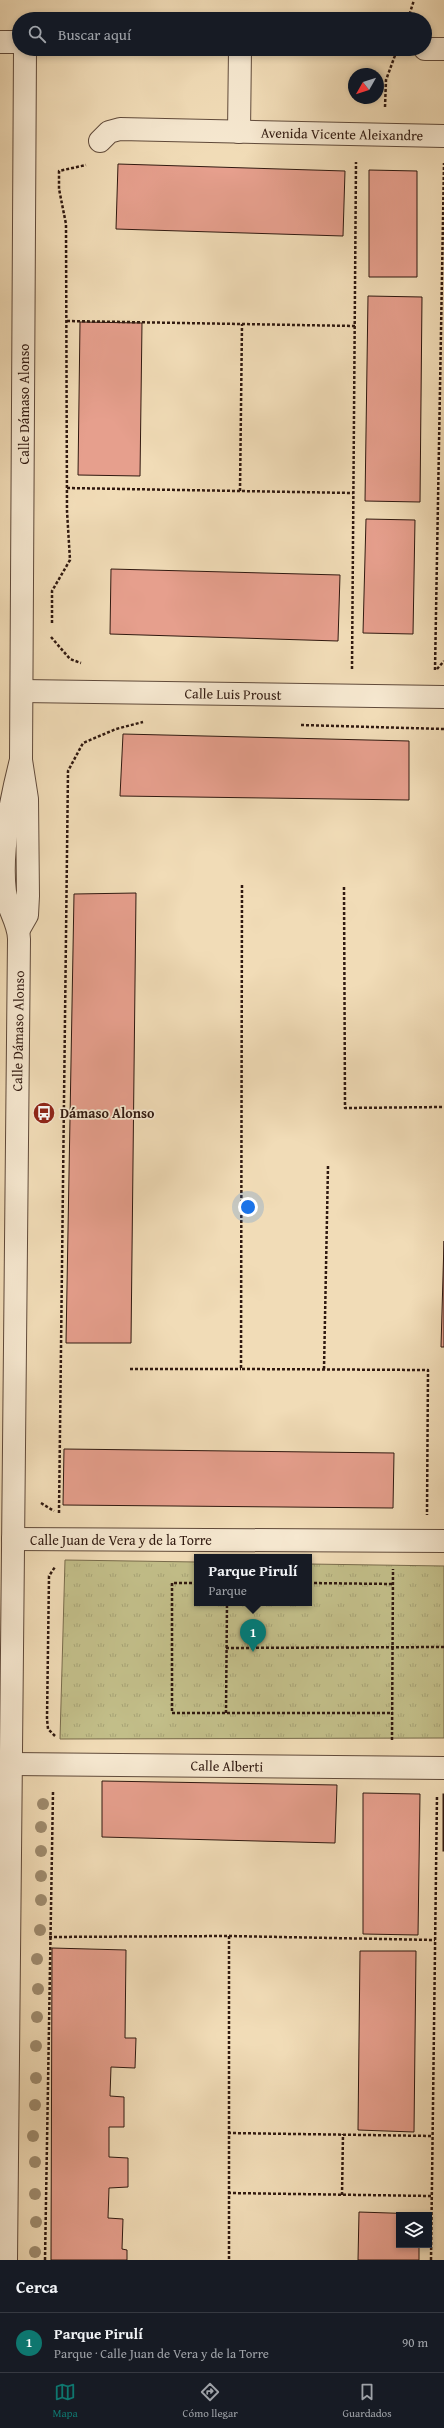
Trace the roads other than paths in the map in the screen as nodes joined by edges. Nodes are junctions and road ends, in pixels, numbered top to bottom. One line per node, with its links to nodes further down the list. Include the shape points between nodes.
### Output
1 (0, 42): 2 (street)
2 (12, 42)
3 (432, 49): 4 (street)
4 (444, 49)
5 (25, 56): 10 (street, Calle Dámaso Alonso)
6 (240, 56): 7 (street)
7 (240, 132): 8 (street, Avenida Vicente Aleixandre); 9 (street, Avenida Vicente Aleixandre, via 120,129 109,132)
8 (444, 136)
9 (100, 141)
10 (22, 691): 11 (street, Calle Luis Proust); 12 (street, Calle Dámaso Alonso, via 21,760 27,799 28,896 27,915 19,930)
11 (444, 697)
12 (13, 1539): 13 (street, Calle Juan de Vera y de la Torre); 14 (street, Calle Dámaso Alonso)
13 (444, 1542)
14 (6, 1639): 15 (street, Calle Dámaso Alonso)
15 (11, 1764): 16 (street, Calle Alberti); 17 (street, Calle Dámaso Alonso)
16 (441, 1778)
17 (6, 2260)

